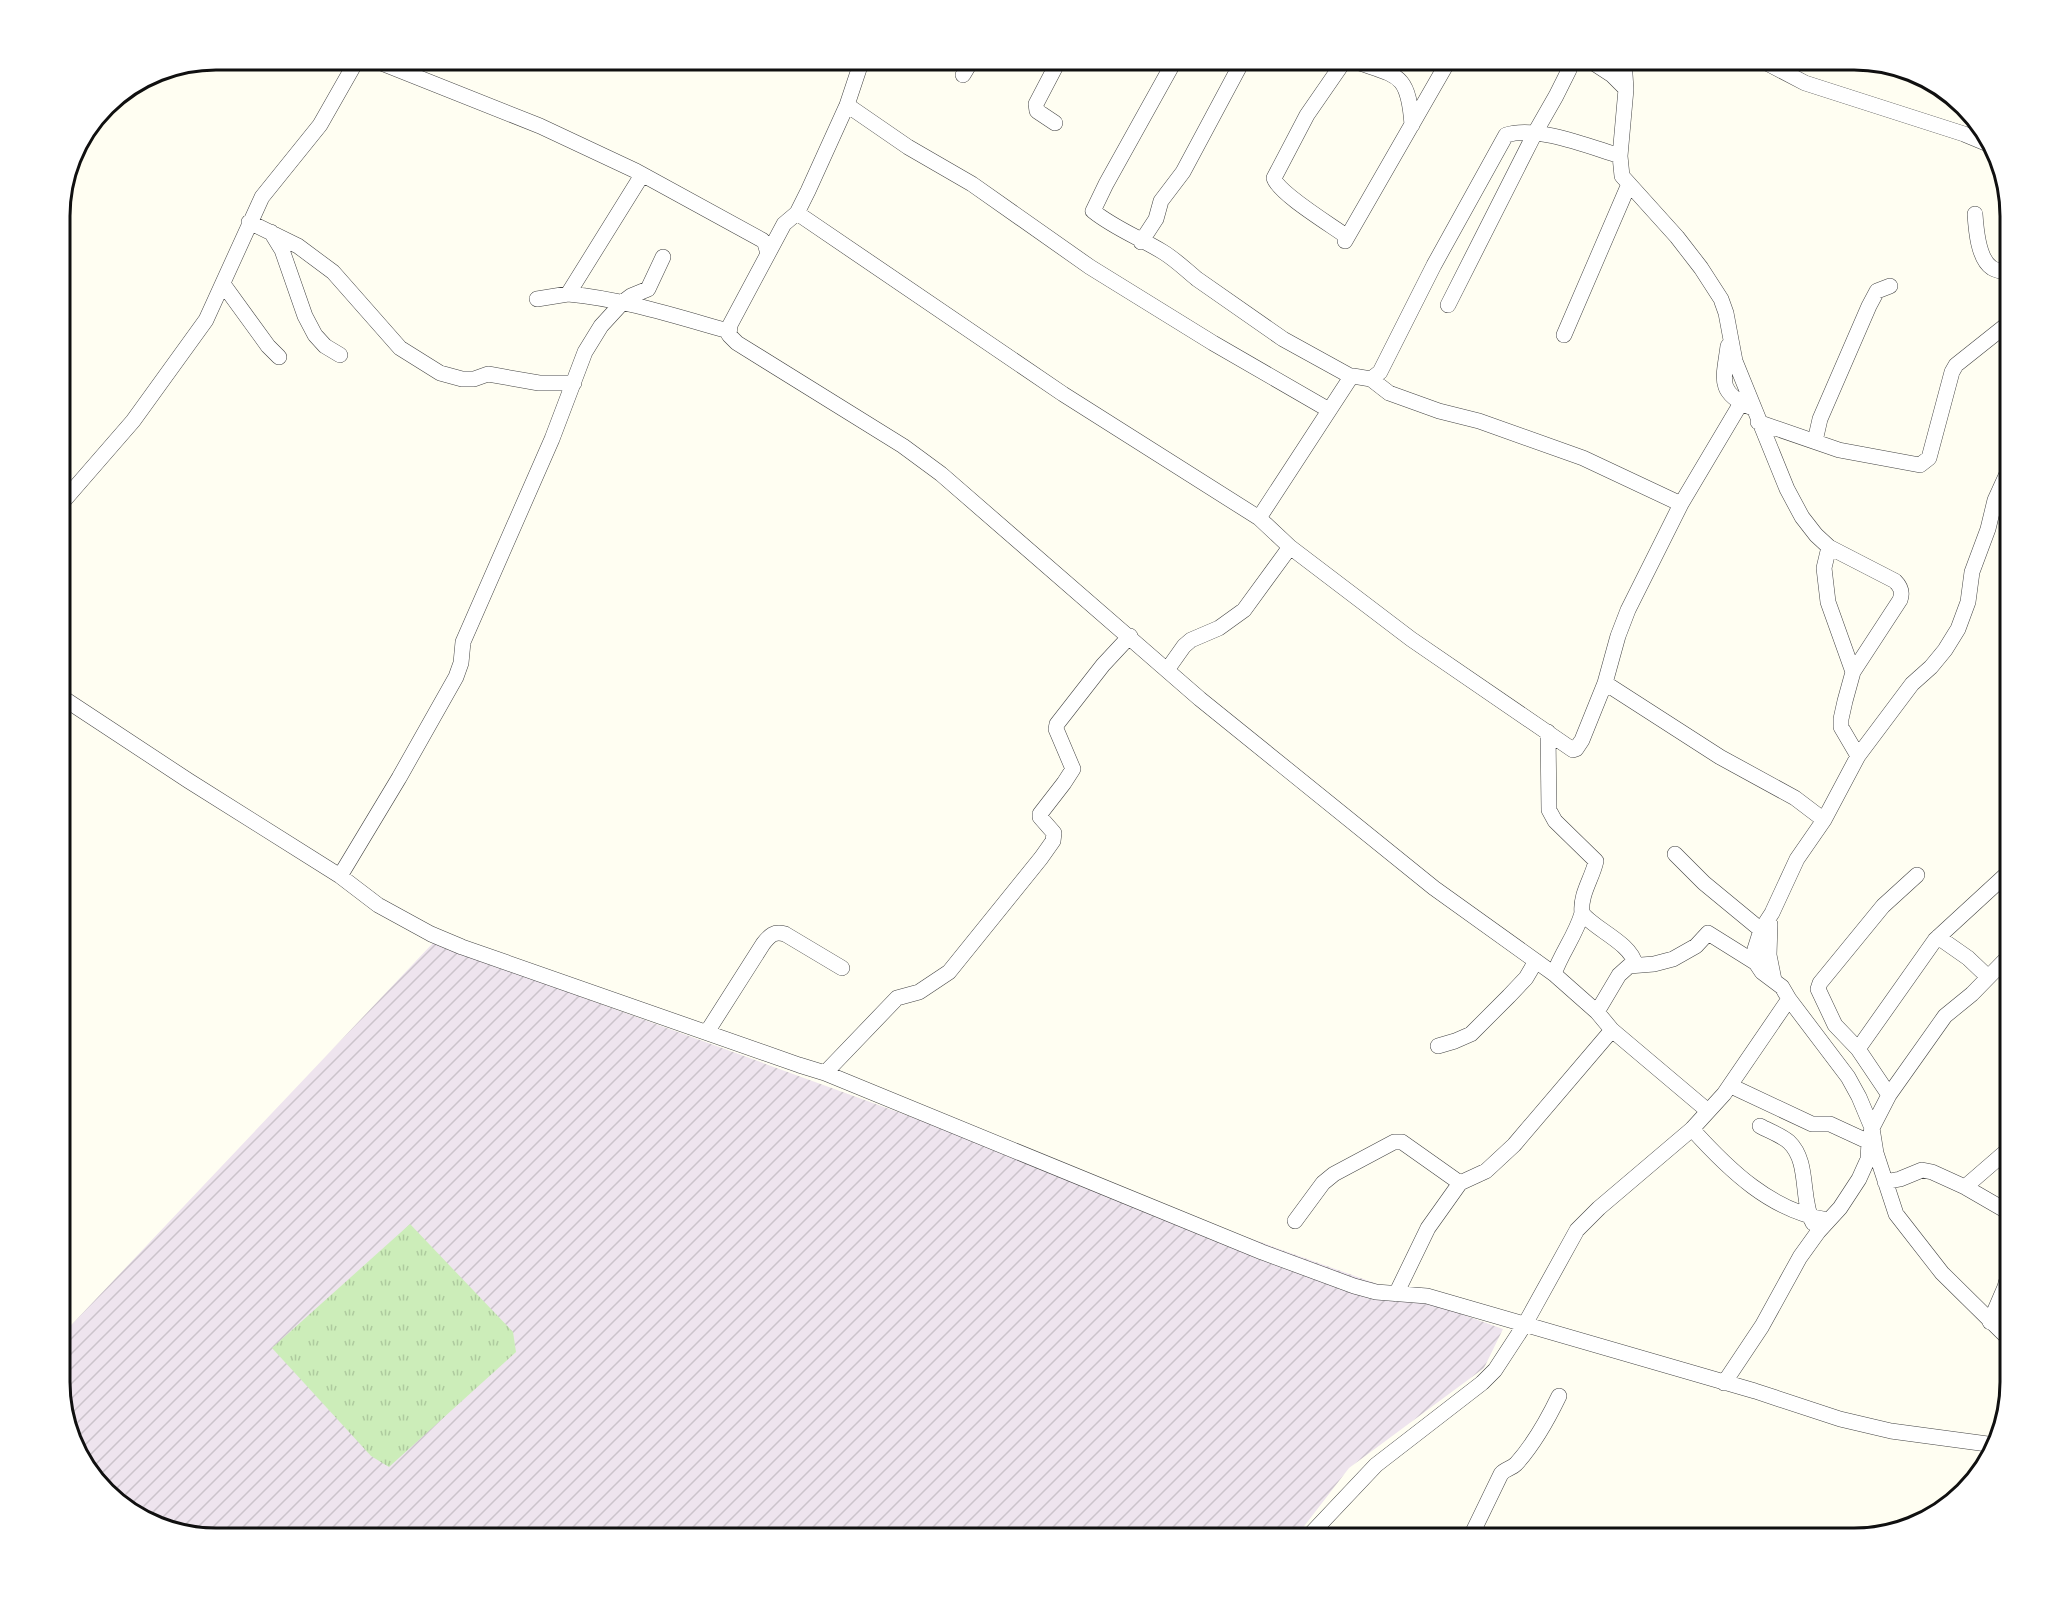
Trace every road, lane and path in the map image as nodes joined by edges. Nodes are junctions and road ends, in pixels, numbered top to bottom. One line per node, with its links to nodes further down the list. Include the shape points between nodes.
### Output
1 (351, 70): 27 (street, via 320,125 272,183)
2 (399, 70): 23 (street, via 540,126)
3 (858, 70): 17 (street)
4 (966, 70): 15 (street)
5 (1053, 70): 18 (street, via 1036,108)
6 (1169, 70): 29 (street, via 1093,210)
7 (1239, 70): 29 (street)
8 (1338, 70): 19 (street, via 1302,123 1274,178 1286,193 1346,236 1345,241)
9 (1377, 70): 19 (street, via 1400,79 1407,89)
10 (1443, 70): 19 (street)
11 (1569, 70): 20 (street)
12 (1604, 70): 16 (street)
13 (1625, 70): 16 (street)
14 (1780, 70): 21 (street, via 1805,83)
15 (963, 75)
16 (1626, 89): 22 (street)
17 (846, 105): 25 (street); 47 (street, via 972,184 1090,267)
18 (1055, 123)
19 (1412, 125)
20 (1536, 134): 22 (street); 38 (street); 45 (street, via 1506,135 1380,372)
21 (1977, 140)
22 (1620, 156): 24 (street, via 1622,176)
23 (642, 175): 30 (street, via 762,240); 35 (street)
24 (1629, 184): 41 (street); 48 (street, via 1714,286 1726,313 1735,362)
25 (797, 213): 30 (street, via 784,224); 53 (street, via 1063,394)
26 (1975, 214): 32 (street, via 1985,260)
27 (249, 222): 28 (street); 33 (street)
28 (272, 232): 42 (street, via 315,335); 46 (street, via 333,272 400,348 440,373 462,379 488,374 539,383)
29 (1141, 242): 44 (street, via 1187,269 1283,339)
30 (768, 254): 40 (street)
31 (663, 257): 37 (street, via 648,289)
32 (2000, 270)
33 (223, 284): 43 (street); 51 (street, via 206,320 164,380)
34 (1890, 286): 49 (street, via 1877,291 1869,306 1820,419)
35 (568, 294): 36 (street); 37 (street)
36 (537, 299)
37 (622, 302): 40 (street); 46 (street, via 585,352)
38 (1448, 304)
39 (2000, 330): 49 (street, via 1952,372 1927,461 1920,465 1896,461)
40 (728, 331): 56 (street, via 737,343 903,446 941,474)
41 (1564, 336)
42 (340, 355)
43 (279, 357)
44 (1352, 377): 45 (street); 47 (street)
45 (1371, 379): 52 (street, via 1389,393 1583,458)
46 (574, 383): 66 (street, via 463,642 456,677)
47 (1329, 410): 53 (street)
48 (1751, 412): 49 (street); 52 (street); 54 (street, via 1802,517)
49 (1815, 441)
50 (2000, 489): 62 (street, via 1958,629)
51 (71, 492)
52 (1681, 504): 59 (street, via 1628,610)
53 (1259, 518): 55 (street)
54 (1829, 547): 58 (street, via 1824,568 1828,602); 58 (street, via 1895,581 1902,591)
55 (1290, 548): 57 (street, via 1244,610 1219,628 1191,640); 61 (street, via 1411,639)
56 (1130, 636): 57 (street); 86 (street, via 1057,724 1073,769 1040,814 1054,833 1041,858 949,972 919,992 897,998)
57 (1167, 670): 72 (street, via 1434,888)
58 (1853, 672): 62 (street, via 1841,727)
59 (1605, 683): 61 (street, via 1576,749 1570,749); 63 (street, via 1720,757 1795,798)
60 (71, 703): 66 (street)
61 (1548, 732): 68 (street, via 1549,810 1555,821 1596,861 1582,897)
62 (1858, 756): 63 (street)
63 (1824, 820): 69 (street, via 1797,859)
64 (1675, 854): 70 (street)
65 (1917, 875): 85 (street, via 1883,906 1818,986 1835,1025)
66 (340, 876): 83 (street, via 378,905 446,941)
67 (2000, 880): 71 (street)
68 (1582, 913): 74 (street, via 1631,954); 77 (street)
69 (1772, 913): 70 (street); 79 (street, via 1768,955)
70 (1761, 930): 73 (street, via 1755,949)
71 (1938, 937): 78 (street); 85 (street)
72 (1536, 961): 77 (street); 84 (street, via 1526,978 1471,1034)
73 (1756, 963): 74 (street, via 1708,933 1696,946 1673,958); 79 (street)
74 (1635, 964): 81 (street, via 1619,975)
75 (2000, 966): 78 (street)
76 (842, 968): 83 (street, via 785,934 773,933)
77 (1554, 974): 81 (street)
78 (1988, 977): 88 (street, via 1941,1022)
79 (1774, 980): 80 (street)
80 (1790, 999): 87 (street); 92 (street, via 1848,1077)
81 (1598, 1012): 82 (street)
82 (1612, 1030): 89 (street); 95 (street, via 1514,1145 1486,1171)
83 (706, 1032): 86 (street)
84 (1438, 1046)
85 (1858, 1048): 88 (street)
86 (825, 1073): 101 (street, via 1262,1252 1354,1286)
87 (1731, 1086): 89 (street); 92 (street, via 1812,1124 1830,1124)
88 (1888, 1095): 92 (street)
89 (1708, 1111): 91 (street)
90 (1760, 1126): 98 (street, via 1785,1139 1797,1153)
91 (1692, 1129): 98 (street, via 1755,1189); 104 (street, via 1583,1223)
92 (1870, 1135): 94 (street); 100 (street, via 1864,1169 1845,1201)
93 (2000, 1157): 96 (street)
94 (1885, 1182): 96 (street, via 1922,1170); 103 (street, via 1902,1223 1942,1273)
95 (1460, 1183): 99 (street, via 1402,1142 1394,1142 1334,1173); 101 (street, via 1428,1227)
96 (1965, 1187): 97 (street)
97 (2000, 1207)
98 (1810, 1217): 100 (street)
99 (1295, 1221)
100 (1823, 1226): 106 (street)
101 (1396, 1294): 104 (street, via 1427,1296)
102 (2000, 1299): 103 (street)
103 (1990, 1322): 105 (street)
104 (1526, 1324): 106 (street); 109 (street, via 1482,1383 1376,1465)
105 (2000, 1331)
106 (1724, 1383): 108 (street, via 1891,1431)
107 (1559, 1396): 110 (street, via 1538,1436 1514,1466 1501,1474)
108 (1985, 1444)
109 (1316, 1528)
110 (1475, 1528)

